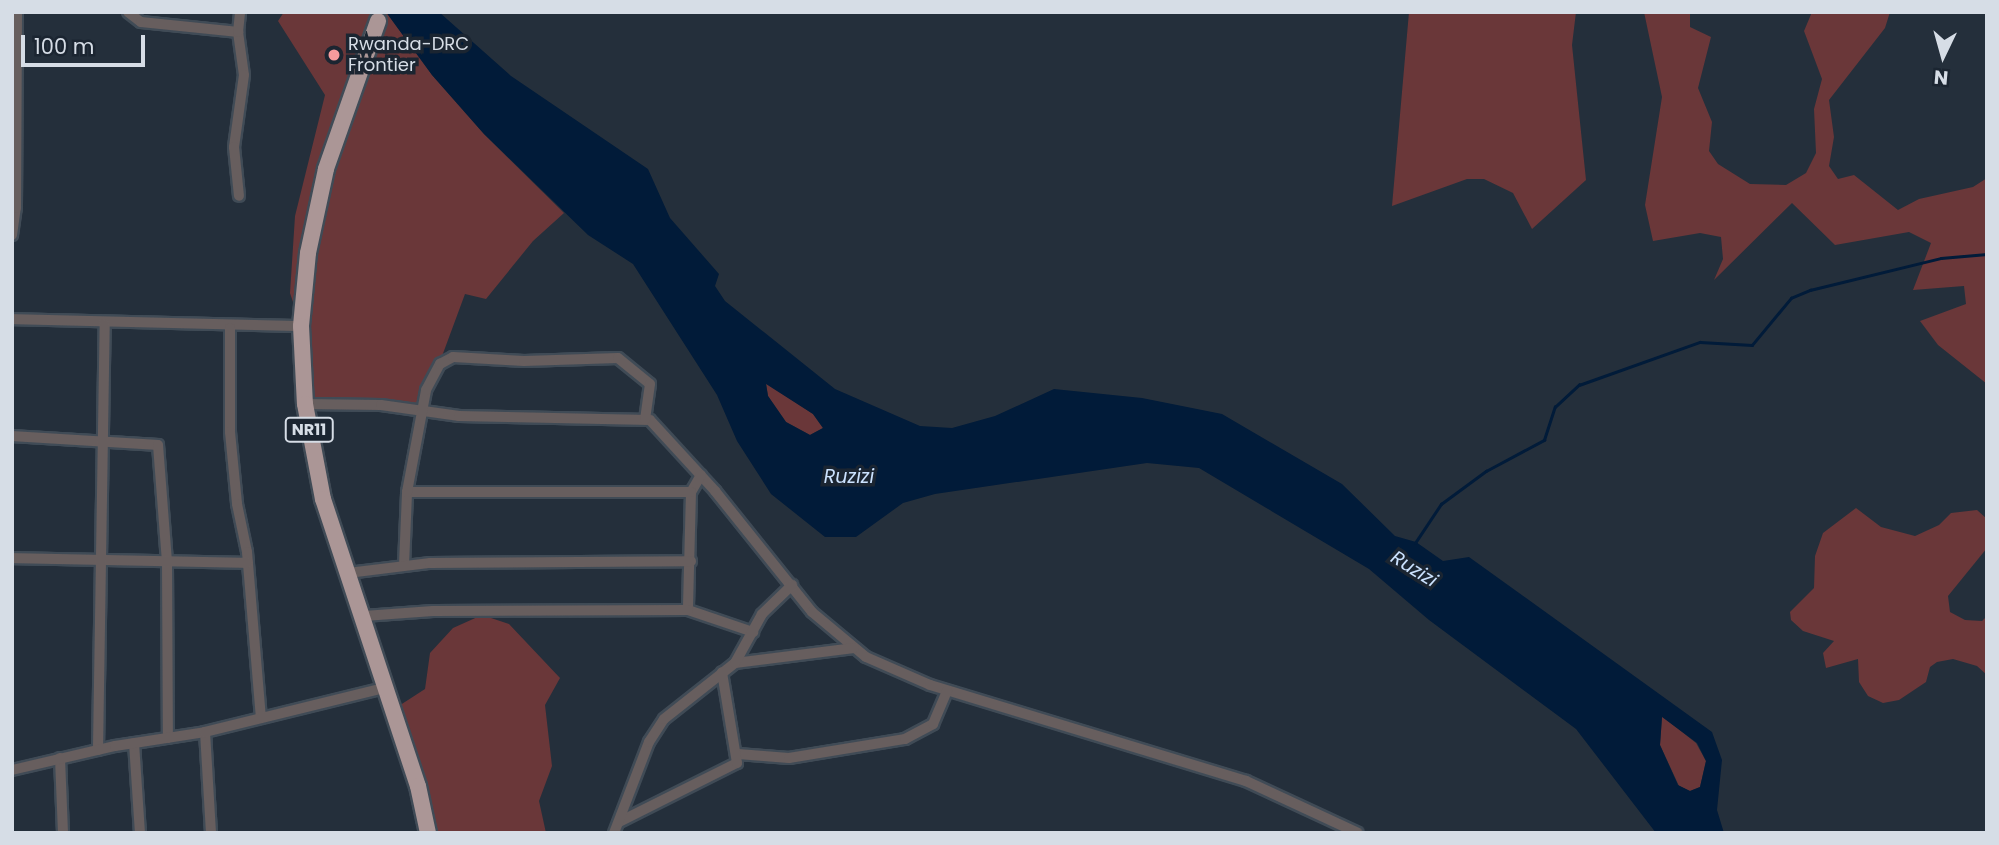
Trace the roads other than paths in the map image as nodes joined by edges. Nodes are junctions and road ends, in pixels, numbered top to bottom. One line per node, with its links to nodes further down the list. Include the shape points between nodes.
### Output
1 (17, 12): 7 (street)
2 (128, 12): 5 (street, via 141,22)
3 (240, 12): 5 (street)
4 (378, 20): 10 (highway, NR11, via 326,169 308,253)
5 (237, 32): 6 (street, via 244,75 234,147)
6 (239, 196)
7 (12, 235)
8 (12, 319): 9 (street)
9 (105, 324): 11 (street); 16 (street)
10 (301, 326): 11 (street); 12 (highway, NR11)
11 (230, 328): 24 (street, via 230,432)
12 (305, 404): 13 (street, via 381,405); 26 (highway, NR11, via 323,499)
13 (421, 412): 14 (street); 14 (street, via 440,364 453,357 524,361 618,358 650,384); 18 (street)
14 (645, 420): 17 (street, via 664,432)
15 (12, 436): 16 (street)
16 (104, 442): 21 (street); 23 (street, via 158,445)
17 (701, 475): 19 (street); 27 (street)
18 (407, 492): 19 (street); 25 (street)
19 (691, 492): 22 (street)
20 (12, 558): 21 (street)
21 (103, 561): 23 (street); 40 (street)
22 (691, 561): 25 (street); 28 (street)
23 (167, 563): 24 (street); 38 (street)
24 (248, 563): 36 (street)
25 (404, 565): 26 (street)
26 (348, 573): 29 (highway, NR11)
27 (792, 586): 30 (street, via 762,614); 31 (street)
28 (688, 610): 29 (street); 30 (street)
29 (363, 616): 34 (highway, NR11)
30 (753, 632): 32 (street)
31 (853, 648): 32 (street); 35 (street, via 890,670)
32 (735, 663): 33 (street)
33 (722, 672): 41 (street); 44 (street, via 664,719 649,742)
34 (384, 688): 36 (street); 48 (highway, NR11, via 418,786)
35 (947, 691): 41 (street, via 933,724 905,739 789,758); 50 (street, via 1246,781)
36 (261, 717): 37 (street)
37 (205, 732): 38 (street); 47 (street)
38 (169, 738): 39 (street)
39 (134, 743): 40 (street); 46 (street)
40 (98, 750): 42 (street)
41 (738, 754): 44 (street, via 733,767)
42 (60, 758): 43 (street); 45 (street)
43 (12, 770)
44 (619, 822): 49 (street)
45 (63, 833)
46 (140, 833)
47 (211, 833)
48 (428, 833)
49 (614, 833)
50 (1358, 833)

